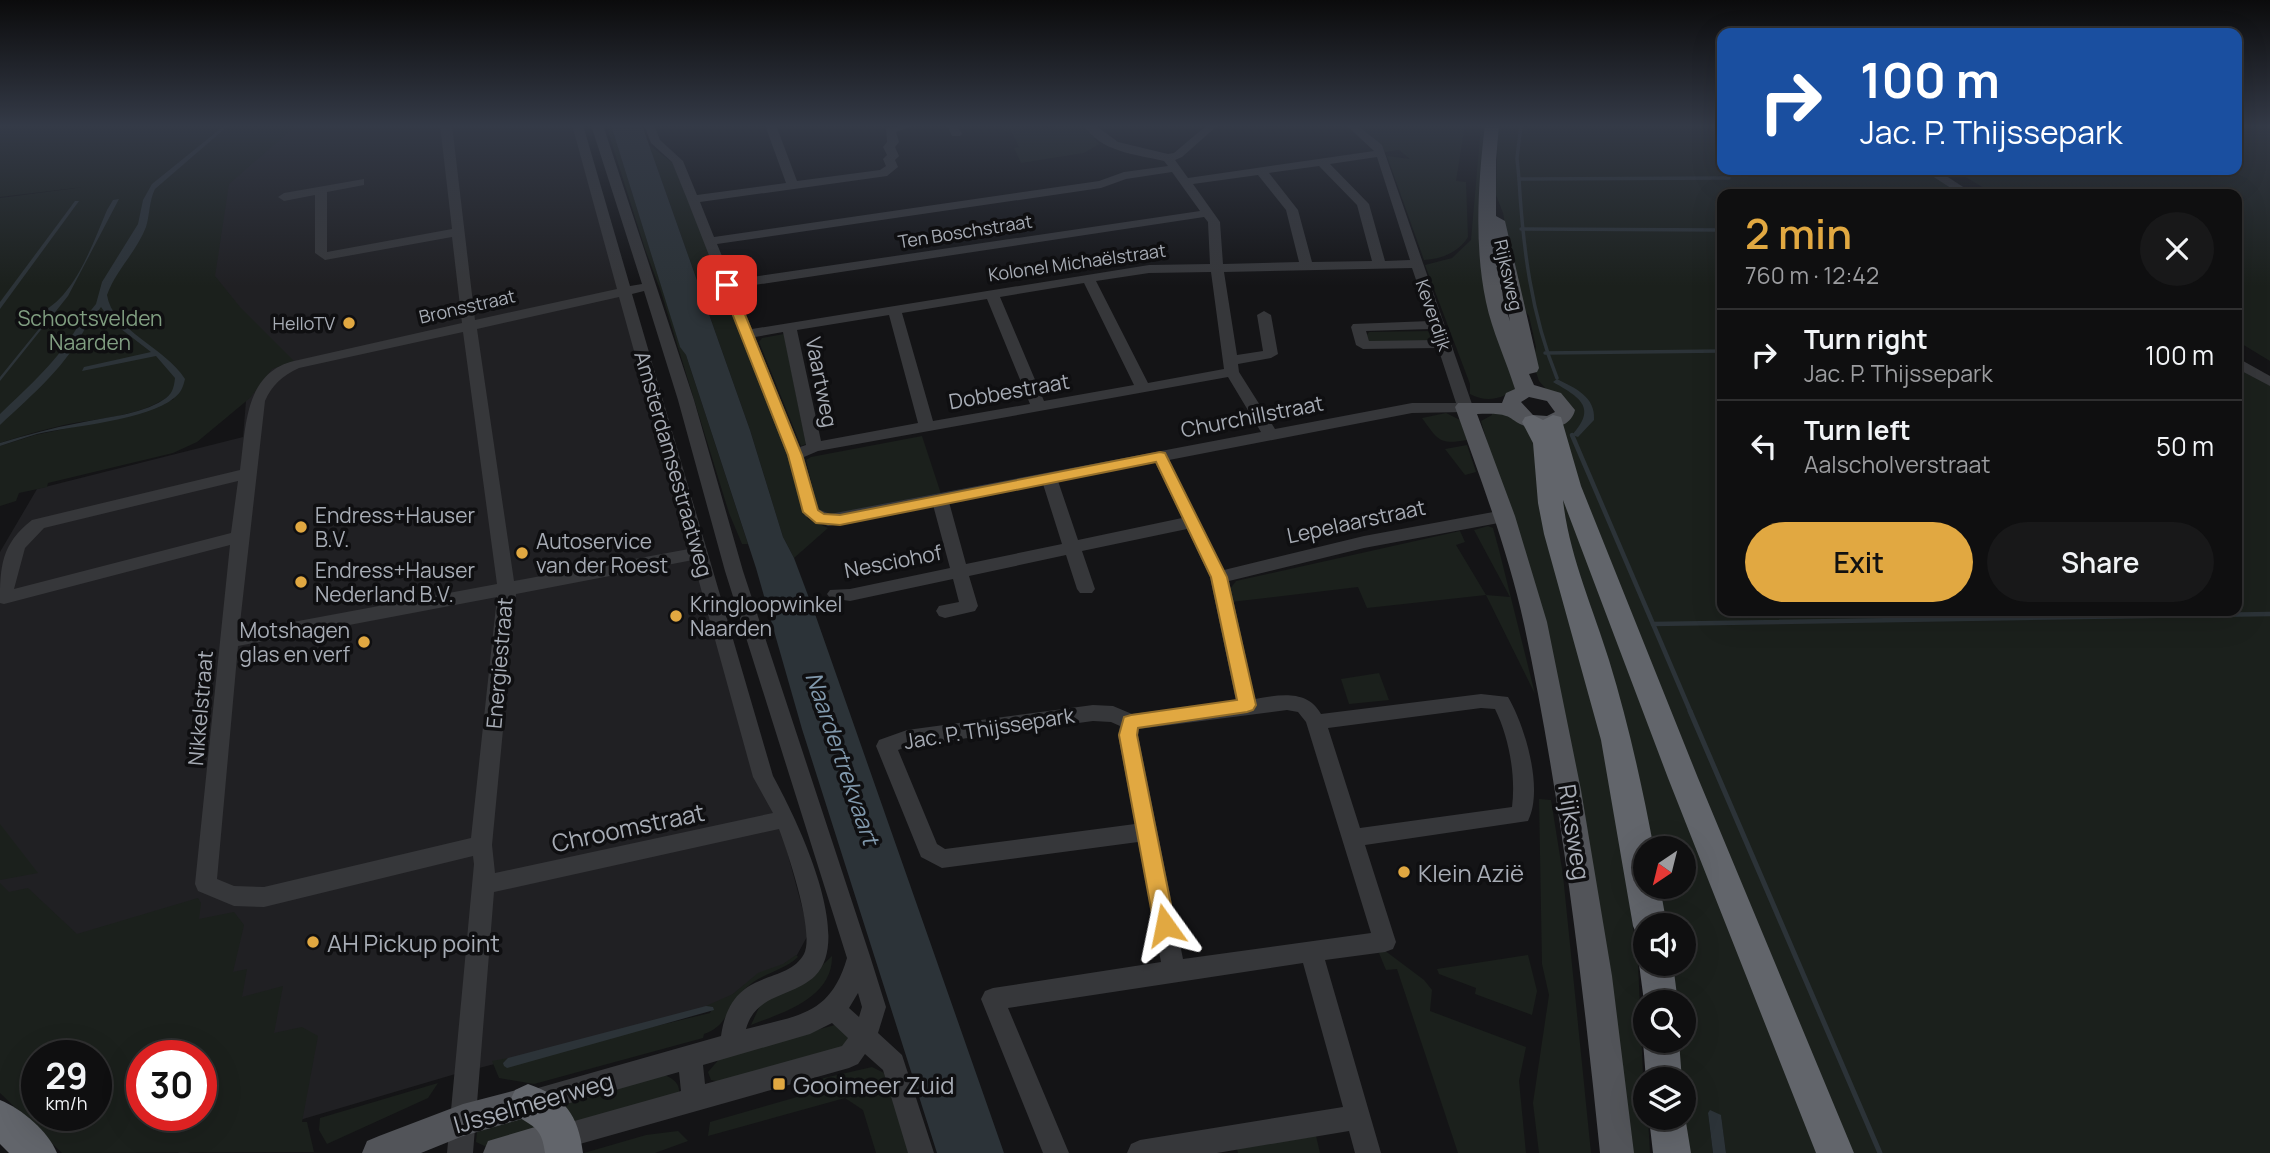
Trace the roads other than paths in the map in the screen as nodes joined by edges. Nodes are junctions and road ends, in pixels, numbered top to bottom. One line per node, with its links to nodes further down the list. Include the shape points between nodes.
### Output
1 (452, 179): 23 (street, Energiestraat)
2 (592, 179): 32 (street, Amsterdamsestraatweg)
3 (614, 179): 31 (street, Amsterdamsestraatweg)
4 (684, 179): 21 (street, Vaartweg)
5 (791, 179): 17 (street)
6 (839, 179): 17 (street)
7 (1116, 179): 24 (street)
8 (1183, 179): 16 (street)
9 (1205, 179): 16 (street)
10 (1268, 179): 26 (street, via 1292,210)
11 (1338, 179): 27 (street, via 1363,204)
12 (1389, 179): 25 (street, Keverdijk)
13 (1489, 179): 46 (main road, Rijksweg, via 1530,370)
14 (1943, 179): 18 (street)
15 (360, 182): 19 (street)
16 (1185, 182): 22 (street)
17 (793, 185): 21 (street)
18 (1960, 189)
19 (321, 190): 20 (street); 23 (street, via 321,253 326,256)
20 (284, 197)
21 (693, 199): 24 (street, Vaartweg)
22 (1209, 213): 28 (street, via 1214,222); 30 (street, Ten Boschstraat)
23 (457, 232): 37 (street, Energiestraat)
24 (710, 241): 30 (street, Vaartweg)
25 (1416, 264): 27 (street, Kolonel Michaëlstraat); 36 (street, Keverdijk)
26 (1306, 265): 27 (street, Kolonel Michaëlstraat); 28 (street, Kolonel Michaëlstraat)
27 (1380, 265)
28 (1217, 267): 29 (street, Kolonel Michaëlstraat, via 1149,269); 43 (street)
29 (1088, 278): 33 (street, Kolonel Michaëlstraat); 45 (street)
30 (727, 285): 39 (street, Vaartweg)
31 (649, 286): 32 (street, Bronsstraat); 81 (street, Amsterdamsestraatweg, via 734,571)
32 (624, 291): 37 (street, Bronsstraat); 62 (street, Amsterdamsestraatweg)
33 (992, 294): 34 (street, Kolonel Michaëlstraat); 47 (street)
34 (894, 309): 38 (street, Kolonel Michaëlstraat); 49 (street)
35 (1264, 315): 43 (street, Dobbestraat, via 1270,354)
36 (1437, 325): 40 (street, Keverdijk); 40 (street, via 1358,327 1363,345)
37 (469, 326): 41 (street, Bronsstraat); 66 (street, Energiestraat)
38 (789, 326): 39 (street, Kolonel Michaëlstraat); 51 (street, Vaartweg)
39 (747, 334): 52 (street, Vaartweg)
40 (1444, 344): 48 (street, Keverdijk)
41 (295, 365): 54 (street, Nikkelstraat, via 265,382 257,401)
42 (2242, 365): 44 (street)
43 (1231, 367): 45 (street, Dobbestraat); 50 (street)
44 (2270, 382)
45 (1143, 388): 47 (street, Dobbestraat)
46 (1530, 406): 48 (main road, Churchillstraat); 79 (highway, via 1549,460 1552,513 1629,800); 104 (highway, via 1553,433 1664,732)
47 (1039, 407): 49 (street, Dobbestraat)
48 (1465, 407): 50 (street, Churchillstraat, via 1412,408); 57 (main road, Keverdijk)
49 (927, 427): 51 (street, Dobbestraat)
50 (1271, 435): 53 (street, Churchillstraat)
51 (814, 447): 52 (street, Dobbestraat)
52 (795, 455): 58 (street, Vaartweg, via 811,512 821,519)
53 (1160, 457): 55 (street, Churchillstraat); 59 (street)
54 (248, 473): 60 (street, Nikkelstraat); 68 (street, via 38,524 25,532 10,559)
55 (1049, 479): 56 (street, Churchillstraat); 61 (street)
56 (940, 500): 58 (street, Churchillstraat); 63 (street)
57 (1504, 516): 64 (street, Lepelaarstraat, via 1364,542); 102 (main road, Rijksweg, via 1535,622 1568,790 1597,976)
58 (840, 520)
59 (1192, 522): 61 (street, Nesciohof); 64 (street)
60 (239, 537): 68 (street); 70 (street, Nikkelstraat)
61 (1071, 548): 63 (street, Nesciohof); 65 (street)
62 (699, 553): 66 (street); 74 (street, Amsterdamsestraatweg, via 763,777)
63 (960, 571): 67 (street, Nesciohof, via 850,595); 69 (street, Nesciohof, via 969,606)
64 (1219, 577): 71 (street)
65 (1086, 589)
66 (507, 591): 70 (street); 77 (street, Energiestraat)
67 (836, 594)
68 (2, 607)
69 (945, 611)
70 (229, 641): 77 (street, Nikkelstraat, via 206,884 240,898 264,897)
71 (1247, 705): 72 (street, Jac. P. Thijssepark); 73 (street, Jac. P. Thijssepark, via 1301,703)
72 (1131, 722): 75 (street, via 1128,735); 75 (street, Jac. P. Thijssepark, via 1113,714 1093,713 907,738 886,746 929,850 942,859)
73 (1316, 722): 76 (street); 76 (street, via 1481,701 1501,702 1514,729 1525,803 1521,815)
74 (786, 819): 78 (street, Chroomstraat); 85 (street, Amsterdamsestraatweg, via 817,917 818,947 804,970 765,987 745,1003 732,1035)
75 (1146, 832): 82 (street)
76 (1354, 838): 80 (street, via 1385,942)
77 (481, 845): 78 (street, Energiestraat, via 485,864)
78 (482, 885): 91 (street, Energiestraat)
79 (1648, 913)
80 (1311, 951): 82 (street); 89 (street)
81 (859, 956): 83 (street, via 850,989); 84 (street, via 874,1007)
82 (1174, 971): 99 (street, via 993,999)
83 (834, 1010): 84 (street); 85 (street, IJsselmeerweg, via 810,1023)
84 (865, 1035): 87 (street, IJsselmeerweg, via 849,1056); 98 (street, via 893,1063)
85 (734, 1046): 86 (street, IJsselmeerweg)
86 (690, 1057): 87 (street); 88 (street, IJsselmeerweg)
87 (694, 1099): 93 (street, IJsselmeerweg)
88 (528, 1103): 91 (main road, IJsselmeerweg); 93 (highway, via 550,1114)
89 (1358, 1117): 100 (street); 101 (street)
90 (0, 1119): 94 (highway)
91 (463, 1120): 95 (main road, IJsselmeerweg); 96 (street, Energiestraat)
92 (1669, 1130): 103 (highway)
93 (563, 1144): 97 (main road, IJsselmeerweg)
94 (38, 1153)
95 (379, 1153)
96 (460, 1153)
97 (500, 1153)
98 (922, 1153)
99 (1056, 1153)
100 (1140, 1153)
101 (1367, 1153)
102 (1617, 1153)
103 (1672, 1153)
104 (1835, 1153)

